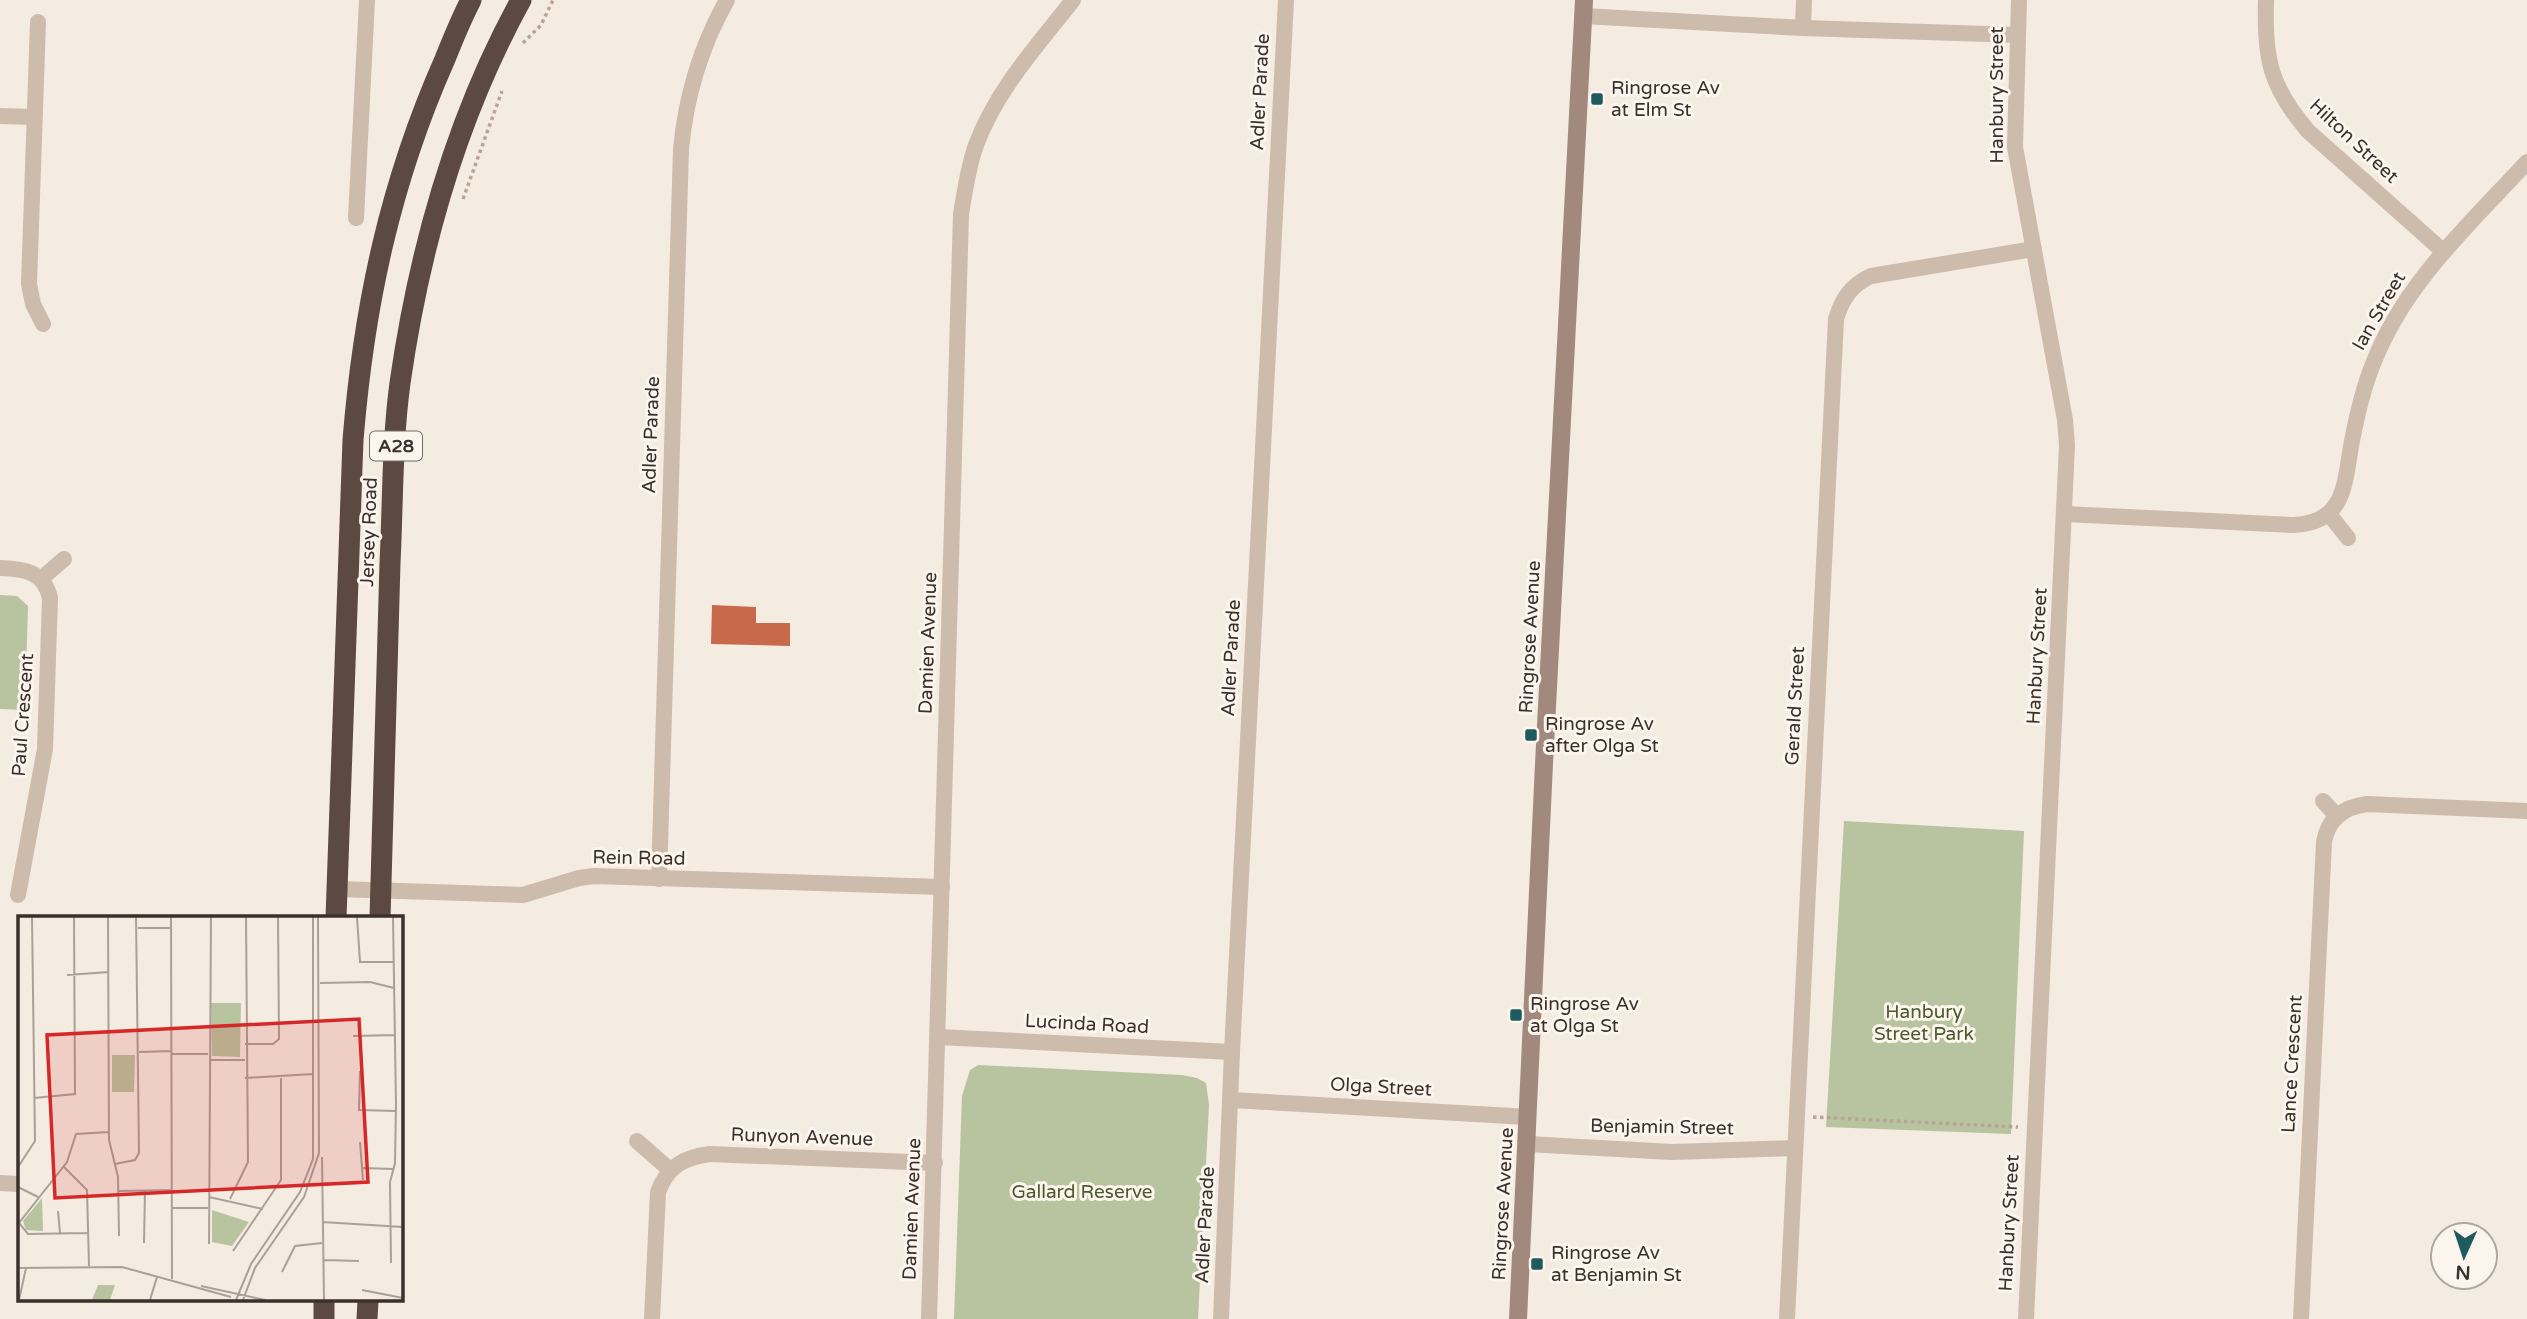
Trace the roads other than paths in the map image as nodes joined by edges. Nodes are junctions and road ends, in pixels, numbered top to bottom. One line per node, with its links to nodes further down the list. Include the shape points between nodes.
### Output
1 (367, 0): 17 (street)
2 (471, 0): 32 (highway, Jersey Road / A28, via 401,172 368,306 358,368)
3 (521, 0): 33 (highway, Jersey Road / A28, via 480,86 445,178 401,375)
4 (727, 0): 30 (street, Adler Parade, via 698,66 681,149)
5 (1073, 0): 31 (street, Damien Avenue, via 991,110 975,148 961,214)
6 (1286, 0): 38 (street, Adler Parade)
7 (1804, 0): 12 (street)
8 (2019, 0): 13 (street, Hanbury Street)
9 (2266, 0): 19 (street, Hilton Street, via 2272,75 2295,116)
10 (1583, 8): 12 (street); 40 (street, Ringrose Avenue)
11 (38, 22): 15 (street)
12 (1803, 28): 13 (street)
13 (2018, 35): 18 (street, Hanbury Street, via 2015,147)
14 (0, 116): 15 (street)
15 (34, 117): 20 (street, via 29,284)
16 (2527, 162): 19 (street, Ian Street)
17 (356, 218)
18 (2034, 249): 21 (street, Hanbury Street, via 2065,420); 43 (street, Gerald Street, via 1871,276 1849,290 1836,319)
19 (2444, 252): 22 (street, Ian Street, via 2414,287 2372,364 2343,492)
20 (43, 324)
21 (2065, 514): 22 (street, via 2292,525 2314,523); 53 (street, Hanbury Street)
22 (2329, 514): 23 (street)
23 (2348, 538)
24 (64, 559): 26 (street)
25 (0, 568): 26 (street, via 28,570)
26 (41, 579): 34 (street, Paul Crescent, via 50,604 45,749)
27 (2323, 801): 29 (street)
28 (2527, 811): 29 (street, via 2367,804)
29 (2337, 816): 54 (street, Lance Crescent, via 2324,842)
30 (659, 879): 31 (street, Rein Road); 33 (street, Rein Road, via 579,878 523,895)
31 (943, 887): 37 (street, Damien Avenue)
32 (337, 888): 33 (street, Rein Road); 35 (highway, Jersey Road / A28)
33 (381, 890): 36 (highway, Jersey Road / A28)
34 (18, 895)
35 (336, 916)
36 (380, 916)
37 (939, 1037): 38 (street, Lucinda Road); 44 (street, Damien Avenue)
38 (1232, 1052): 39 (street, Adler Parade)
39 (1231, 1100): 40 (street, Olga Street); 50 (street, Adler Parade)
40 (1528, 1117): 42 (street, Ringrose Avenue)
41 (637, 1141): 45 (street)
42 (1527, 1144): 43 (street, Benjamin Street, via 1672,1152); 51 (street, Ringrose Avenue)
43 (1795, 1148): 52 (street, Gerald Street)
44 (935, 1163): 45 (street, Runyon Avenue, via 710,1154 689,1158); 49 (street, Damien Avenue)
45 (670, 1170): 48 (street, via 656,1203)
46 (0, 1183): 47 (street)
47 (18, 1184)
48 (652, 1319)
49 (929, 1319)
50 (1221, 1319)
51 (1518, 1319)
52 (1787, 1319)
53 (2026, 1319)
54 (2301, 1319)

